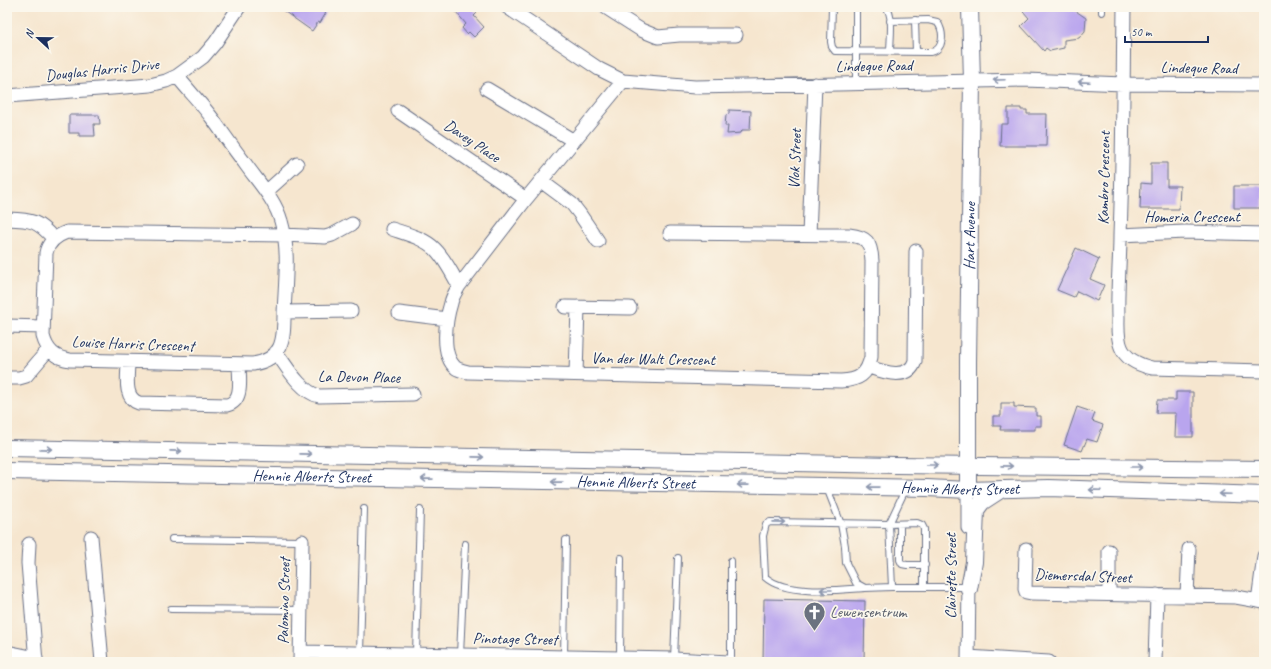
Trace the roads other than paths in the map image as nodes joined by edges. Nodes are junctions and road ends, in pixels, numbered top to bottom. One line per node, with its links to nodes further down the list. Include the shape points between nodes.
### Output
1 (239, 7): 16 (street, Douglas Harris Drive, via 203,57)
2 (507, 7): 9 (street, Lindeque Road)
3 (605, 7): 12 (street, via 641,30 658,37)
4 (832, 7): 13 (lane, via 833,49 839,52)
5 (856, 7): 13 (lane)
6 (886, 7): 11 (lane)
7 (970, 7): 18 (street, Hart Avenue)
8 (1124, 7): 21 (street, Kambro Crescent)
9 (523, 11): 17 (street, Lindeque Road, via 599,68)
10 (915, 20): 11 (lane); 15 (lane); 15 (lane, via 937,22 942,36 934,52)
11 (890, 21): 14 (lane)
12 (736, 35)
13 (856, 52): 14 (lane); 20 (lane)
14 (890, 52): 15 (lane)
15 (916, 52)
16 (177, 76): 24 (street, Douglas Harris Drive, via 150,85); 29 (street, via 211,117)
17 (623, 81): 19 (street, Lindeque Road, via 695,87); 26 (street, Van der Walt Crescent)
18 (972, 81): 20 (street, Lindeque Road); 21 (street, Lindeque Road, one-way to 18, via 1026,80); 60 (street, Hart Avenue)
19 (815, 84): 20 (street, Lindeque Road); 37 (street, Vlok Street)
20 (856, 84)
21 (1123, 84): 22 (street, Lindeque Road); 38 (street, Kambro Crescent)
22 (1264, 85)
23 (487, 89): 26 (street)
24 (7, 96)
25 (398, 111): 30 (street, Davey Place)
26 (574, 141): 28 (street, Van der Walt Crescent)
27 (297, 164): 29 (street)
28 (541, 181): 30 (street, Van der Walt Crescent); 40 (street, via 572,204)
29 (266, 192): 36 (street, via 282,221)
30 (526, 199): 42 (street, Van der Walt Crescent)
31 (7, 219): 39 (street, via 34,221 44,227)
32 (352, 224): 36 (street, via 332,236)
33 (392, 229): 42 (street, via 418,238 435,249 443,258)
34 (670, 233): 37 (street)
35 (1264, 234): 38 (street, Homeria Crescent, via 1185,232)
36 (284, 235): 39 (street, via 66,232); 45 (street)
37 (809, 235): 54 (street, via 859,236 868,242 872,251)
38 (1120, 235): 55 (street, Kambro Crescent, via 1118,338 1127,357 1141,366 1152,368)
39 (54, 239): 49 (street, Louise Harris Crescent, via 46,253)
40 (598, 241)
41 (916, 251): 54 (street, via 913,367 903,373 889,373)
42 (458, 286): 47 (street, Van der Walt Crescent)
43 (630, 308): 56 (street, via 571,307)
44 (351, 311): 45 (street)
45 (284, 312): 51 (street, via 284,337)
46 (399, 313): 47 (street)
47 (447, 319): 56 (street, Van der Walt Crescent, via 446,350 456,368 468,372)
48 (7, 326): 49 (street)
49 (43, 327): 50 (street, Louise Harris Crescent)
50 (48, 350): 52 (street, Louise Harris Crescent, via 56,357 70,360); 57 (street, via 26,376)
51 (276, 352): 53 (street, Louise Harris Crescent, via 271,358 261,362); 58 (street, La Devon Place, via 303,387 319,396)
52 (128, 362): 53 (street, Louise Harris Crescent); 53 (street, via 128,391 134,401 227,405 237,399)
53 (239, 364)
54 (869, 367): 56 (street, Van der Walt Crescent, via 853,380 841,381)
55 (1264, 371)
56 (576, 374)
57 (7, 378)
58 (413, 394)
59 (7, 448): 60 (street, Hennie Alberts Street, one-way to 60)
60 (968, 465): 61 (street, Hennie Alberts Street, one-way to 61); 66 (street, Hart Avenue)
61 (1264, 469)
62 (7, 471): 63 (street, Hennie Alberts Street, one-way to 62)
63 (827, 486): 64 (street, Hennie Alberts Street, one-way to 63); 70 (lane)
64 (906, 488): 66 (street, Hennie Alberts Street); 71 (lane)
65 (1003, 488): 66 (street, Hennie Alberts Street); 67 (street, Hennie Alberts Street, one-way to 65); 90 (street, via 982,502 976,510 974,562)
66 (968, 490): 90 (street, Clairette Street)
67 (1264, 495)
68 (364, 509): 98 (lane)
69 (420, 510): 99 (lane)
70 (841, 524): 71 (lane); 89 (lane, via 846,563 856,583); 89 (lane, one-way to 70, via 826,591 792,588 774,583 765,577 763,536 766,524)
71 (889, 524): 72 (lane); 87 (lane)
72 (900, 524): 86 (lane, via 922,525); 86 (lane, via 902,564)
73 (91, 537): 108 (street)
74 (172, 539): 76 (lane)
75 (566, 540): 102 (lane)
76 (302, 541): 96 (street, Palomino Street)
77 (29, 544): 106 (street, via 28,563)
78 (465, 544): 100 (lane)
79 (1026, 549): 91 (street, Diemersdal Street, via 1026,592)
80 (1189, 549): 93 (street)
81 (1109, 551): 91 (street)
82 (1264, 556): 94 (street)
83 (621, 558): 103 (lane)
84 (678, 558): 105 (lane)
85 (731, 561): 109 (lane)
86 (925, 565): 88 (lane)
87 (892, 587): 88 (lane); 89 (lane)
88 (924, 587): 90 (lane)
89 (865, 588)
90 (969, 588): 107 (street, Clairette Street)
91 (1109, 594): 92 (street, Diemersdal Street)
92 (1157, 595): 93 (street, Diemersdal Street); 111 (street)
93 (1187, 596): 94 (street, Diemersdal Street, via 1236,597)
94 (1261, 601)
95 (170, 609): 96 (lane)
96 (301, 610): 101 (street, Palomino Street)
97 (7, 652): 106 (street)
98 (360, 653): 99 (street, Pinotage Street); 101 (street, Pinotage Street)
99 (416, 654): 100 (street, Pinotage Street)
100 (460, 655): 104 (street, Pinotage Street)
101 (301, 657)
102 (564, 657): 103 (street, Pinotage Street); 104 (street, Pinotage Street)
103 (620, 658): 105 (street, Pinotage Street)
104 (522, 659)
105 (674, 659): 109 (street, Pinotage Street)
106 (36, 660)
107 (968, 660): 110 (street)
108 (102, 662)
109 (729, 662)
110 (1049, 662)
111 (1155, 662)

